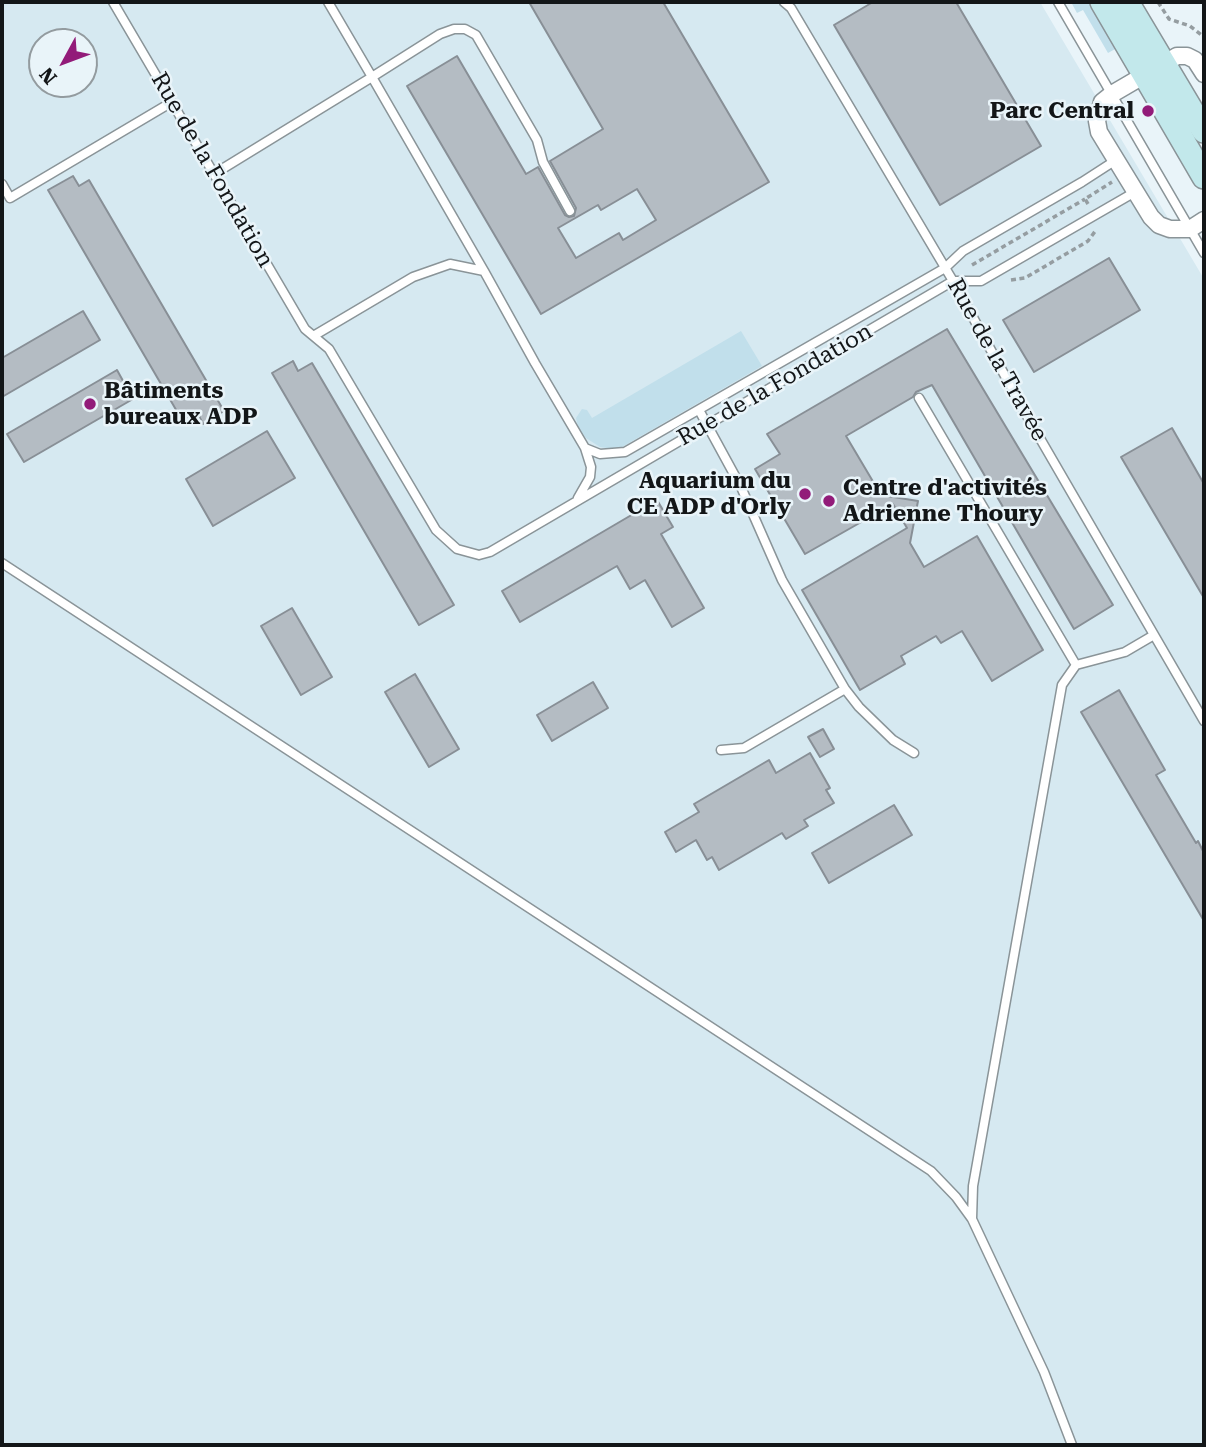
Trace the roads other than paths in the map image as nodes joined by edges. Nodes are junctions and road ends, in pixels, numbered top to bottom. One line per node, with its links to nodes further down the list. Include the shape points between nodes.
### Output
1 (113, 2): 12 (lane, Rue de la Fondation)
2 (328, 2): 10 (lane)
3 (784, 2): 22 (lane, Rue de la Travée)
4 (1058, 2): 11 (lane)
5 (1102, 2): 8 (main road)
6 (1128, 2): 7 (main road)
7 (1164, 62): 8 (street); 9 (street, via 1187,56); 13 (main road)
8 (1143, 74): 11 (street); 16 (main road)
9 (1204, 74)
10 (372, 76): 15 (lane); 19 (lane, via 440,34 465,29 476,35 537,140 543,162); 23 (lane)
11 (1112, 94): 14 (street, via 1102,102 1097,121); 20 (lane)
12 (172, 103): 15 (lane, Rue de la Fondation); 17 (lane, via 10,198)
13 (1204, 131)
14 (1116, 160): 18 (street); 22 (lane, Rue de la Fondation, via 963,251)
15 (214, 174): 25 (lane, Rue de la Fondation, via 305,329)
16 (1204, 177)
17 (2, 184)
18 (1135, 192): 20 (street, via 1159,225 1170,229); 24 (lane, Rue de la Fondation, via 981,281)
19 (570, 211)
20 (1197, 224): 21 (lane)
21 (1204, 253)
22 (946, 268): 24 (lane, Rue de la Travée); 27 (lane, Rue de la Fondation)
23 (484, 271): 25 (lane, via 450,264 413,277); 29 (lane)
24 (953, 281): 28 (lane, Rue de la Fondation); 32 (lane, Rue de la Travée)
25 (315, 335): 30 (lane, Rue de la Fondation, via 329,349 436,530 457,549 479,555 490,552)
26 (919, 398): 33 (lane)
27 (699, 410): 28 (lane); 29 (lane, Rue de la Fondation, via 625,452 600,454)
28 (706, 425): 30 (lane, Rue de la Fondation); 34 (lane, via 741,487 782,580)
29 (585, 448): 30 (lane, via 590,477)
30 (577, 500)
31 (2, 563): 38 (lane, via 931,1171)
32 (1154, 635): 33 (lane, via 1125,652); 35 (lane, Rue de la Travée)
33 (1076, 665): 38 (lane, via 1062,685 972,1186)
34 (845, 689): 36 (lane, via 744,748); 37 (lane, via 892,740)
35 (1204, 721)
36 (721, 750)
37 (914, 753)
38 (972, 1219): 39 (lane, via 1044,1372)
39 (1072, 1445)

